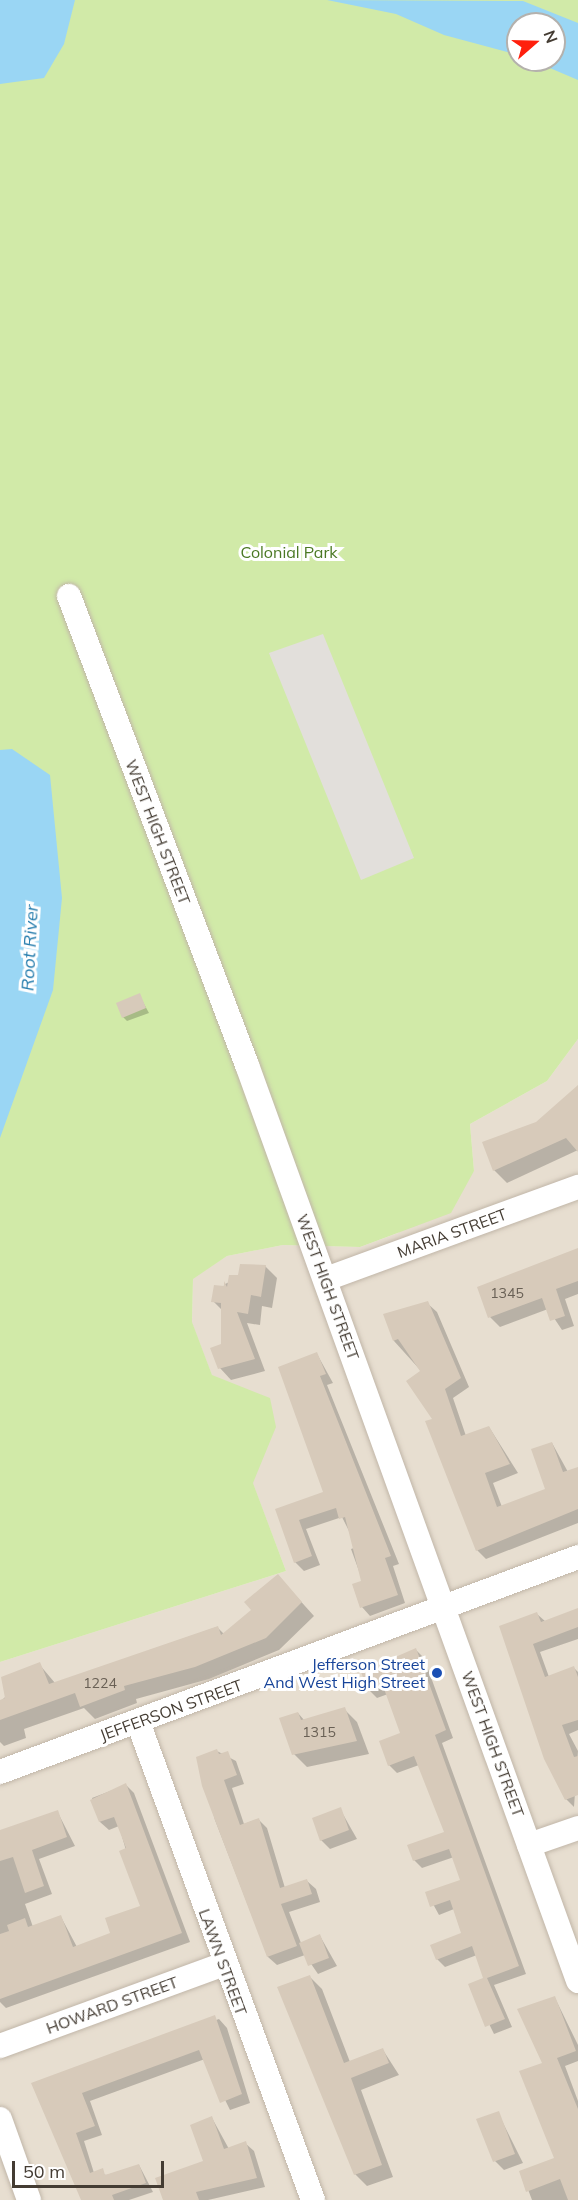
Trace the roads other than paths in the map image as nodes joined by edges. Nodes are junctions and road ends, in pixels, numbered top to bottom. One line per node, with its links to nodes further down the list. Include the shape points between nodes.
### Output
1 (69, 596): 3 (street, WEST HIGH STREET)
2 (578, 1187): 3 (street, MARIA STREET)
3 (326, 1279): 5 (street, WEST HIGH STREET)
4 (578, 1557): 5 (street, JEFFERSON STREET)
5 (444, 1608): 6 (street, JEFFERSON STREET); 9 (street, WEST HIGH STREET)
6 (138, 1722): 7 (street, JEFFERSON STREET); 10 (street, LAWN STREET)
7 (0, 1772)
8 (578, 1828): 9 (street)
9 (529, 1845): 11 (street, WEST HIGH STREET)
10 (224, 1964): 12 (street, HOWARD STREET); 15 (street, LAWN STREET)
11 (578, 1981)
12 (0, 2046)
13 (0, 2119): 14 (street)
14 (28, 2200)
15 (313, 2200)

